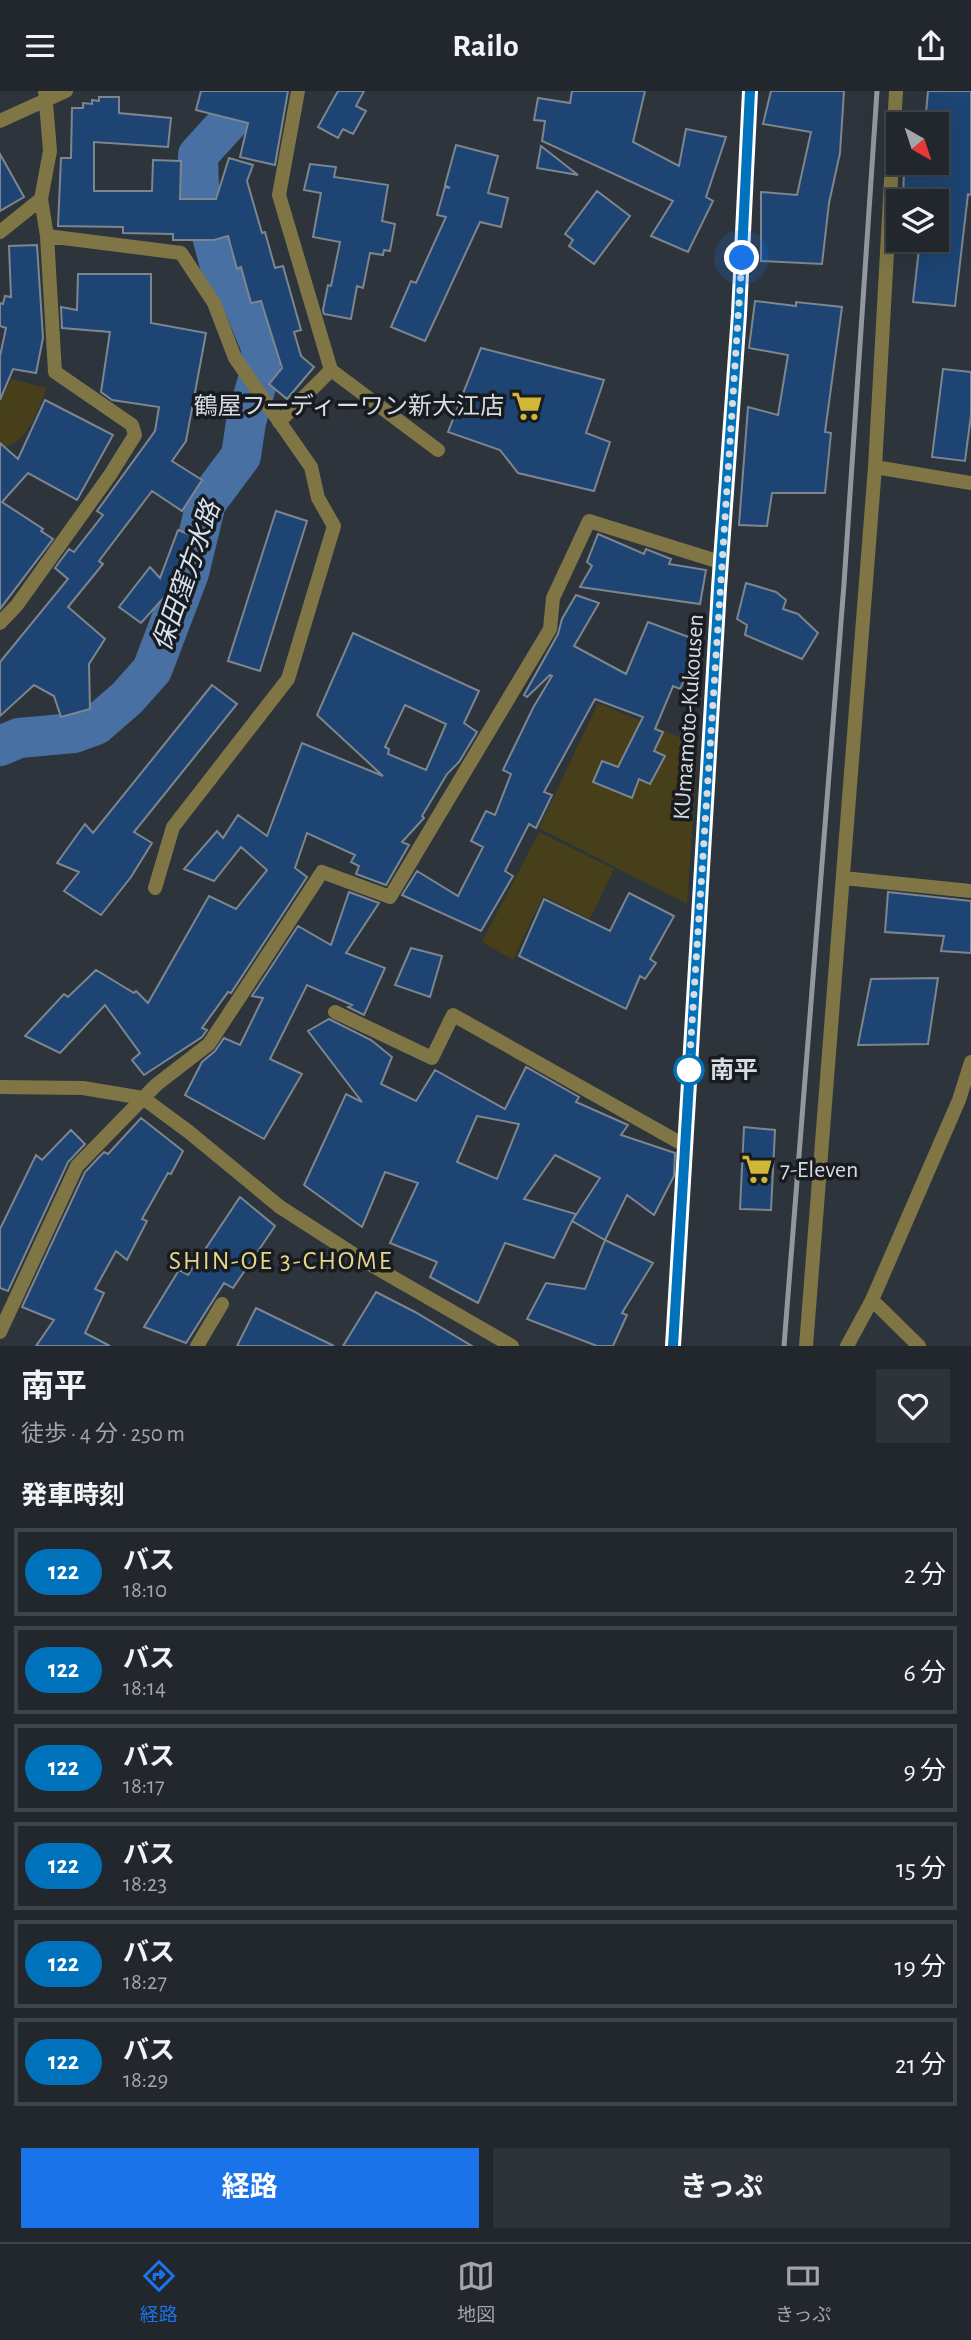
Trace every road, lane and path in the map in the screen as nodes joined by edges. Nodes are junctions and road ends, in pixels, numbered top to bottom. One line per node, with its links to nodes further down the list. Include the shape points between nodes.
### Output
1 (66, 91): 5 (street)
2 (298, 91): 10 (street, via 279,195)
3 (750, 91): 15 (main road, KUmamoto-Kukousen)
4 (896, 91): 13 (street)
5 (45, 96): 6 (street); 7 (street, via 50,151)
6 (0, 121)
7 (41, 199): 8 (street); 9 (street)
8 (0, 232)
9 (47, 236): 11 (street, via 181,253 214,303 235,358); 16 (street, via 55,372 132,425 135,435)
10 (331, 370): 11 (street); 12 (street)
11 (279, 422): 18 (street, via 311,467 318,498 334,526 288,679 173,827)
12 (438, 450)
13 (875, 467): 14 (street); 17 (street)
14 (971, 483)
15 (720, 562): 23 (street, via 589,521 553,598 550,629 390,897 322,872 209,1044); 26 (main road, KUmamoto-Kukousen)
16 (0, 623)
17 (843, 878): 19 (street); 33 (street)
18 (155, 888)
19 (971, 891)
20 (335, 1012): 26 (street, via 432,1058 453,1015)
21 (971, 1062): 24 (street)
22 (0, 1087): 23 (street, via 83,1088)
23 (144, 1098): 29 (street, via 77,1166); 31 (street, via 280,1207)
24 (960, 1100): 25 (street); 27 (street)
25 (971, 1111)
26 (684, 1145): 32 (main road, KUmamoto-Kukousen)
27 (872, 1300): 34 (street); 35 (street)
28 (222, 1304): 30 (street)
29 (0, 1332)
30 (197, 1346)
31 (512, 1346)
32 (673, 1346)
33 (806, 1346)
34 (848, 1346)
35 (919, 1346)

